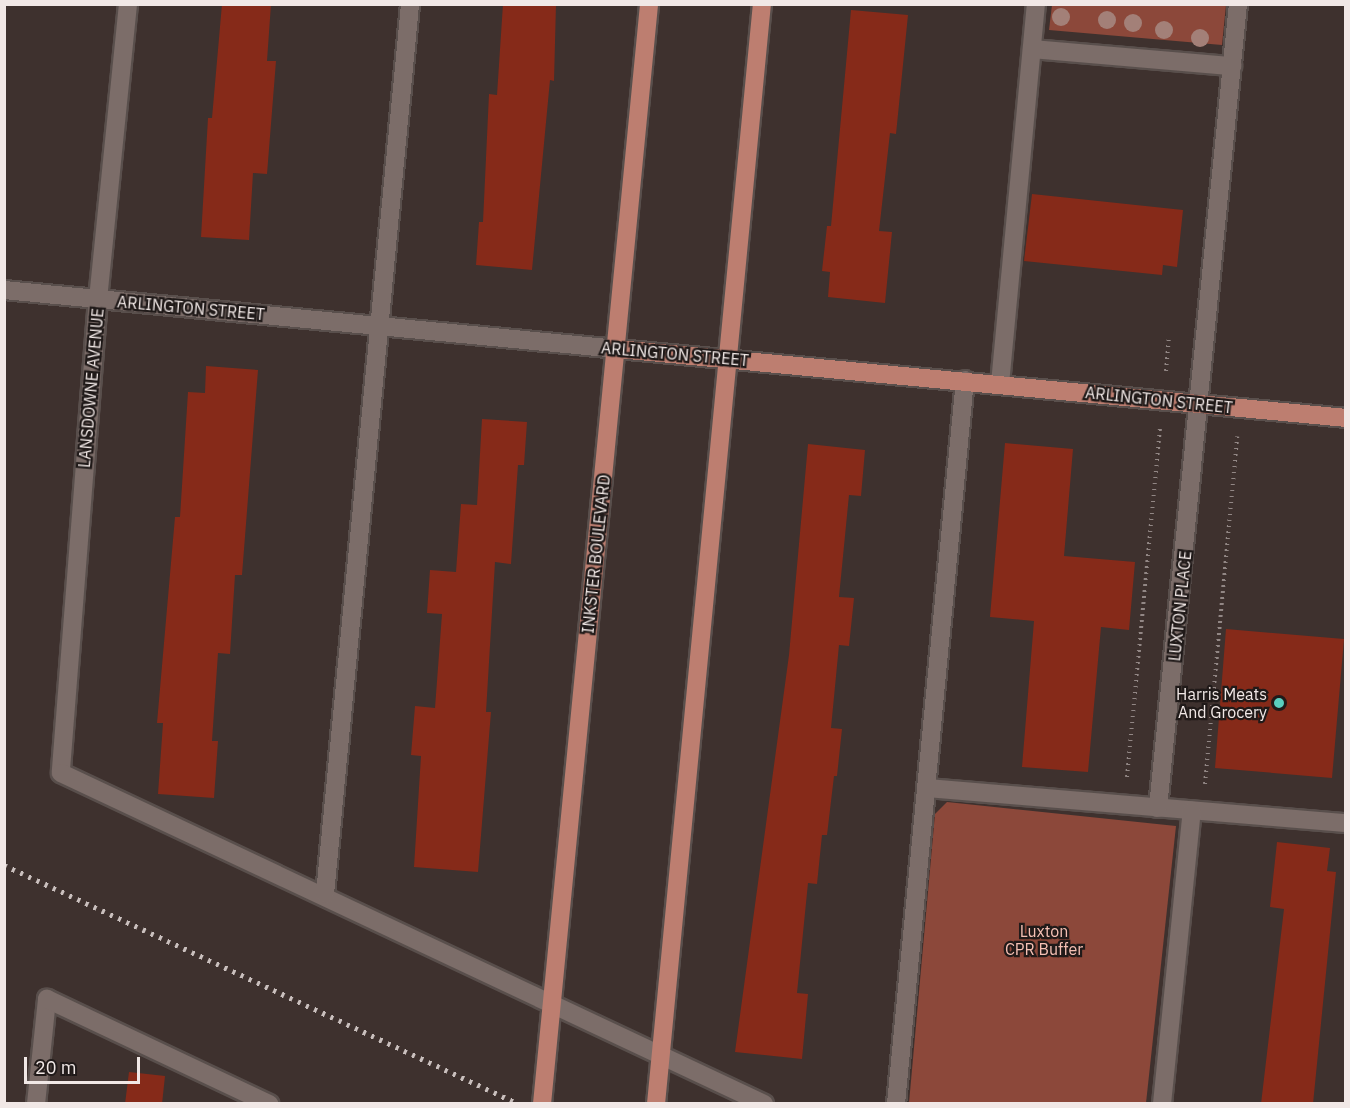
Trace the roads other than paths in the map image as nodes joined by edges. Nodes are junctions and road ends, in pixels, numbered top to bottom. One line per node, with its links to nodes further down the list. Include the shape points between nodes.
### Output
1 (128, 4): 10 (street, LANSDOWNE AVENUE)
2 (410, 4): 11 (street)
3 (649, 4): 12 (main road, INKSTER BOULEVARD)
4 (762, 4): 13 (main road)
5 (1036, 4): 7 (street)
6 (1238, 4): 8 (street, LUXTON PLACE)
7 (1032, 50): 8 (street); 15 (street)
8 (1233, 66): 16 (street, LUXTON PLACE)
9 (4, 290): 10 (street, ARLINGTON STREET)
10 (98, 299): 11 (street, ARLINGTON STREET); 22 (street, LANSDOWNE AVENUE, via 61,773)
11 (380, 326): 12 (street, ARLINGTON STREET); 22 (street)
12 (618, 349): 13 (main road, ARLINGTON STREET); 23 (main road, INKSTER BOULEVARD)
13 (727, 358): 14 (main road, ARLINGTON STREET); 24 (main road)
14 (965, 380): 15 (main road, ARLINGTON STREET); 18 (street)
15 (1000, 384): 16 (main road, ARLINGTON STREET)
16 (1201, 405): 17 (main road, ARLINGTON STREET); 19 (street, LUXTON PLACE)
17 (1346, 418)
18 (927, 788): 19 (street); 30 (street)
19 (1158, 808): 20 (street)
20 (1197, 811): 21 (street); 31 (street)
21 (1346, 823)
22 (325, 894): 23 (street)
23 (549, 1001): 24 (street); 27 (main road, INKSTER BOULEVARD)
24 (661, 1052): 28 (main road); 29 (street)
25 (36, 1104): 26 (street, via 47,999)
26 (269, 1104)
27 (542, 1104)
28 (656, 1104)
29 (764, 1104)
30 (896, 1104)
31 (1162, 1104)

